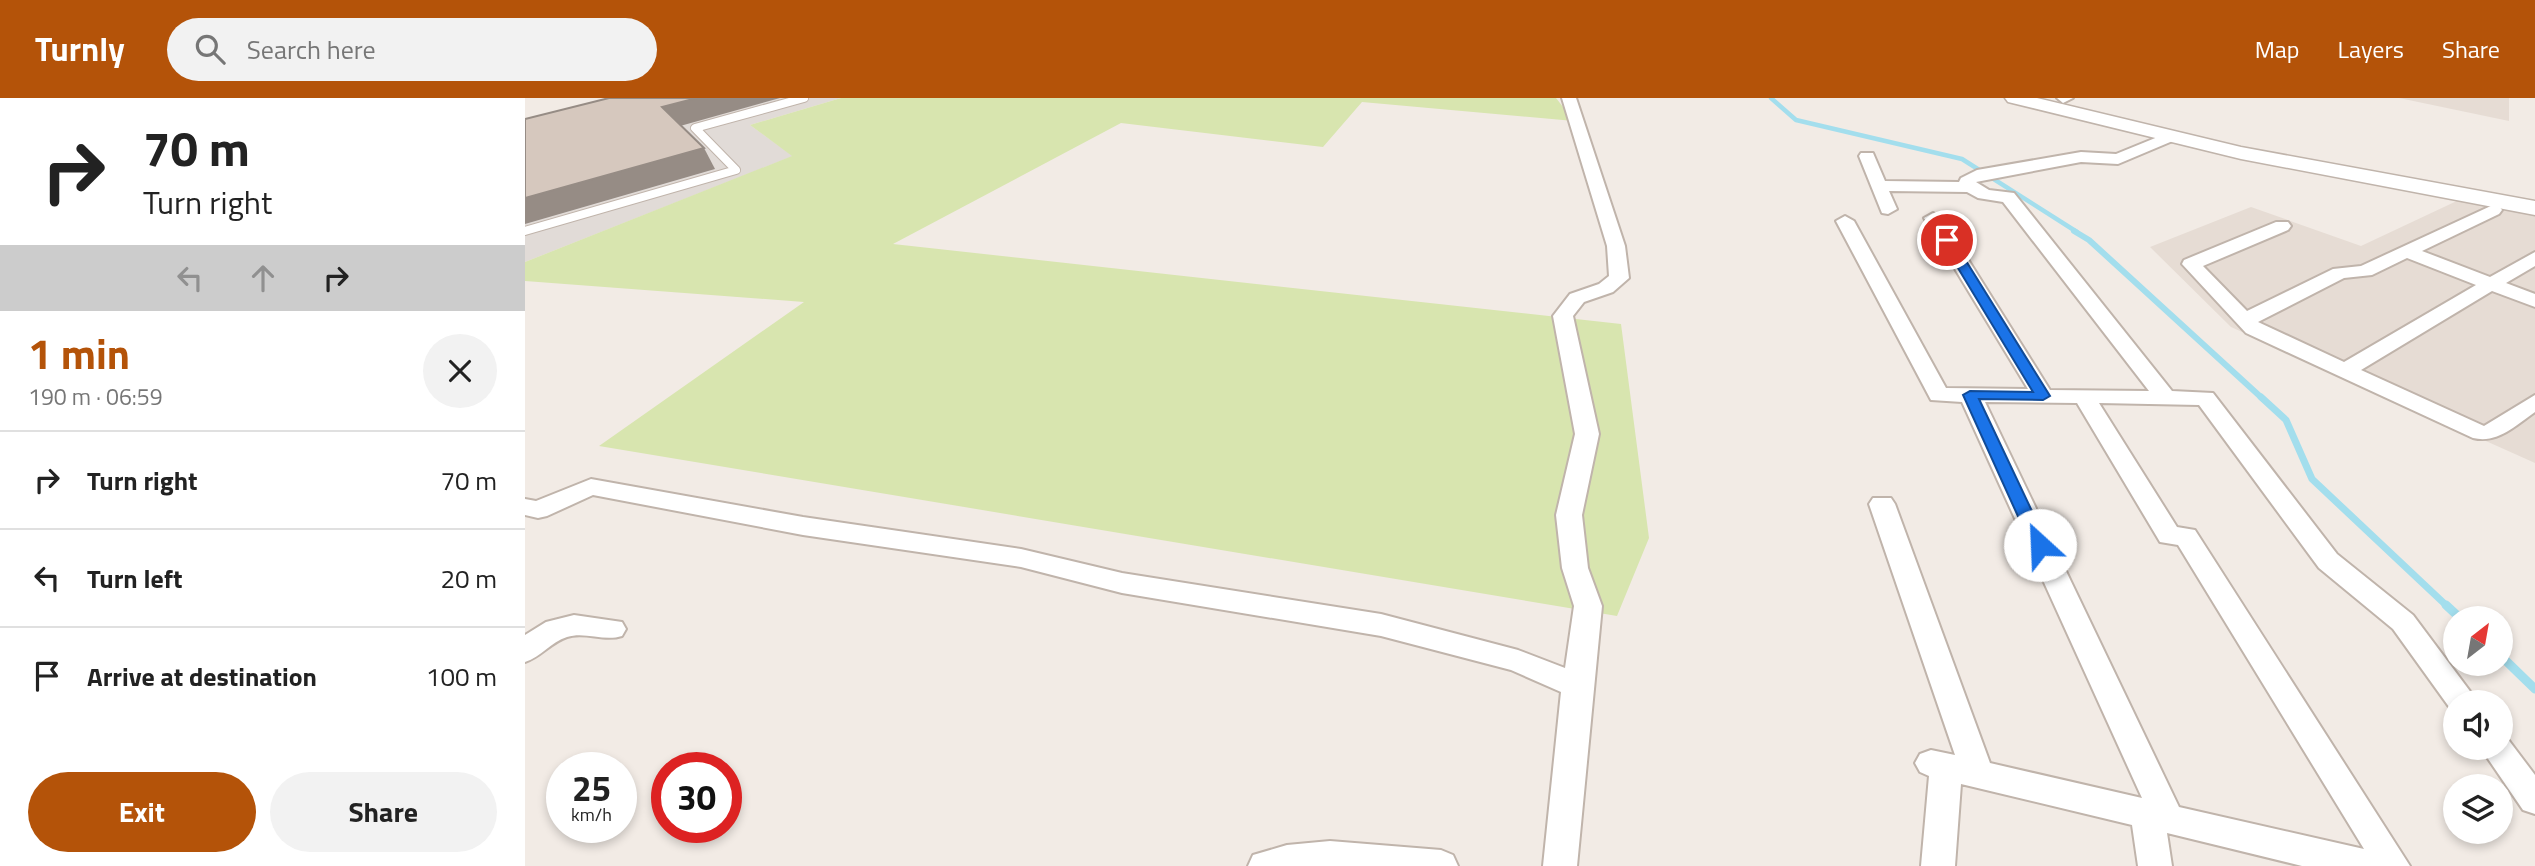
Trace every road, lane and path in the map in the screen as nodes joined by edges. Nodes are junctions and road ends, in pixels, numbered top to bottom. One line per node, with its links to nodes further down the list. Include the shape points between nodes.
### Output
1 (804, 98): 14 (lane, via 695,128 736,170)
2 (1569, 98): 30 (street, via 1616,246 1619,278 1577,298 1563,316 1587,434 1569,515 1575,568 1588,606)
3 (2014, 98): 4 (street)
4 (2170, 137): 6 (street, via 2118,159 2081,157); 8 (street, via 2294,165)
5 (1867, 156): 7 (street)
6 (1980, 178): 7 (street); 24 (street, via 1986,195 2008,197)
7 (1879, 186): 9 (street)
8 (2535, 208)
9 (1888, 209)
10 (2493, 210): 15 (street)
11 (1933, 218): 22 (street)
12 (1845, 220): 21 (street, via 1939,395)
13 (2282, 226): 19 (street, via 2191,264)
14 (525, 231)
15 (2408, 252): 17 (street); 19 (street, via 2365,271 2340,273)
16 (2535, 258): 17 (street)
17 (2492, 284): 18 (street); 20 (street)
18 (2535, 301)
19 (2244, 320): 20 (street, via 2253,330)
20 (2344, 371): 25 (street, via 2481,433 2491,432)
21 (1970, 395): 22 (street); 35 (street)
22 (2043, 396): 23 (street)
23 (2084, 397): 24 (street); 42 (street, via 2169,536 2186,536)
24 (2165, 397): 31 (street, via 2205,398 2328,561 2403,621)
25 (2535, 402)
26 (1882, 504): 33 (street)
27 (525, 507): 30 (street, via 538,510 591,487 803,526 1021,558 1122,583 1381,625 1518,661)
28 (612, 629): 29 (street, via 576,622 548,632)
29 (525, 651)
30 (1577, 686): 39 (street)
31 (2454, 690)
32 (2506, 760): 34 (street)
33 (1978, 774): 35 (street); 40 (street, via 1939,765)
34 (2535, 800)
35 (2158, 816): 36 (street); 41 (street)
36 (2362, 865)
37 (1265, 866): 38 (street, via 1294,857 1335,855)
38 (1441, 866)
39 (1560, 866)
40 (1938, 866)
41 (2155, 866)
42 (2393, 866)

